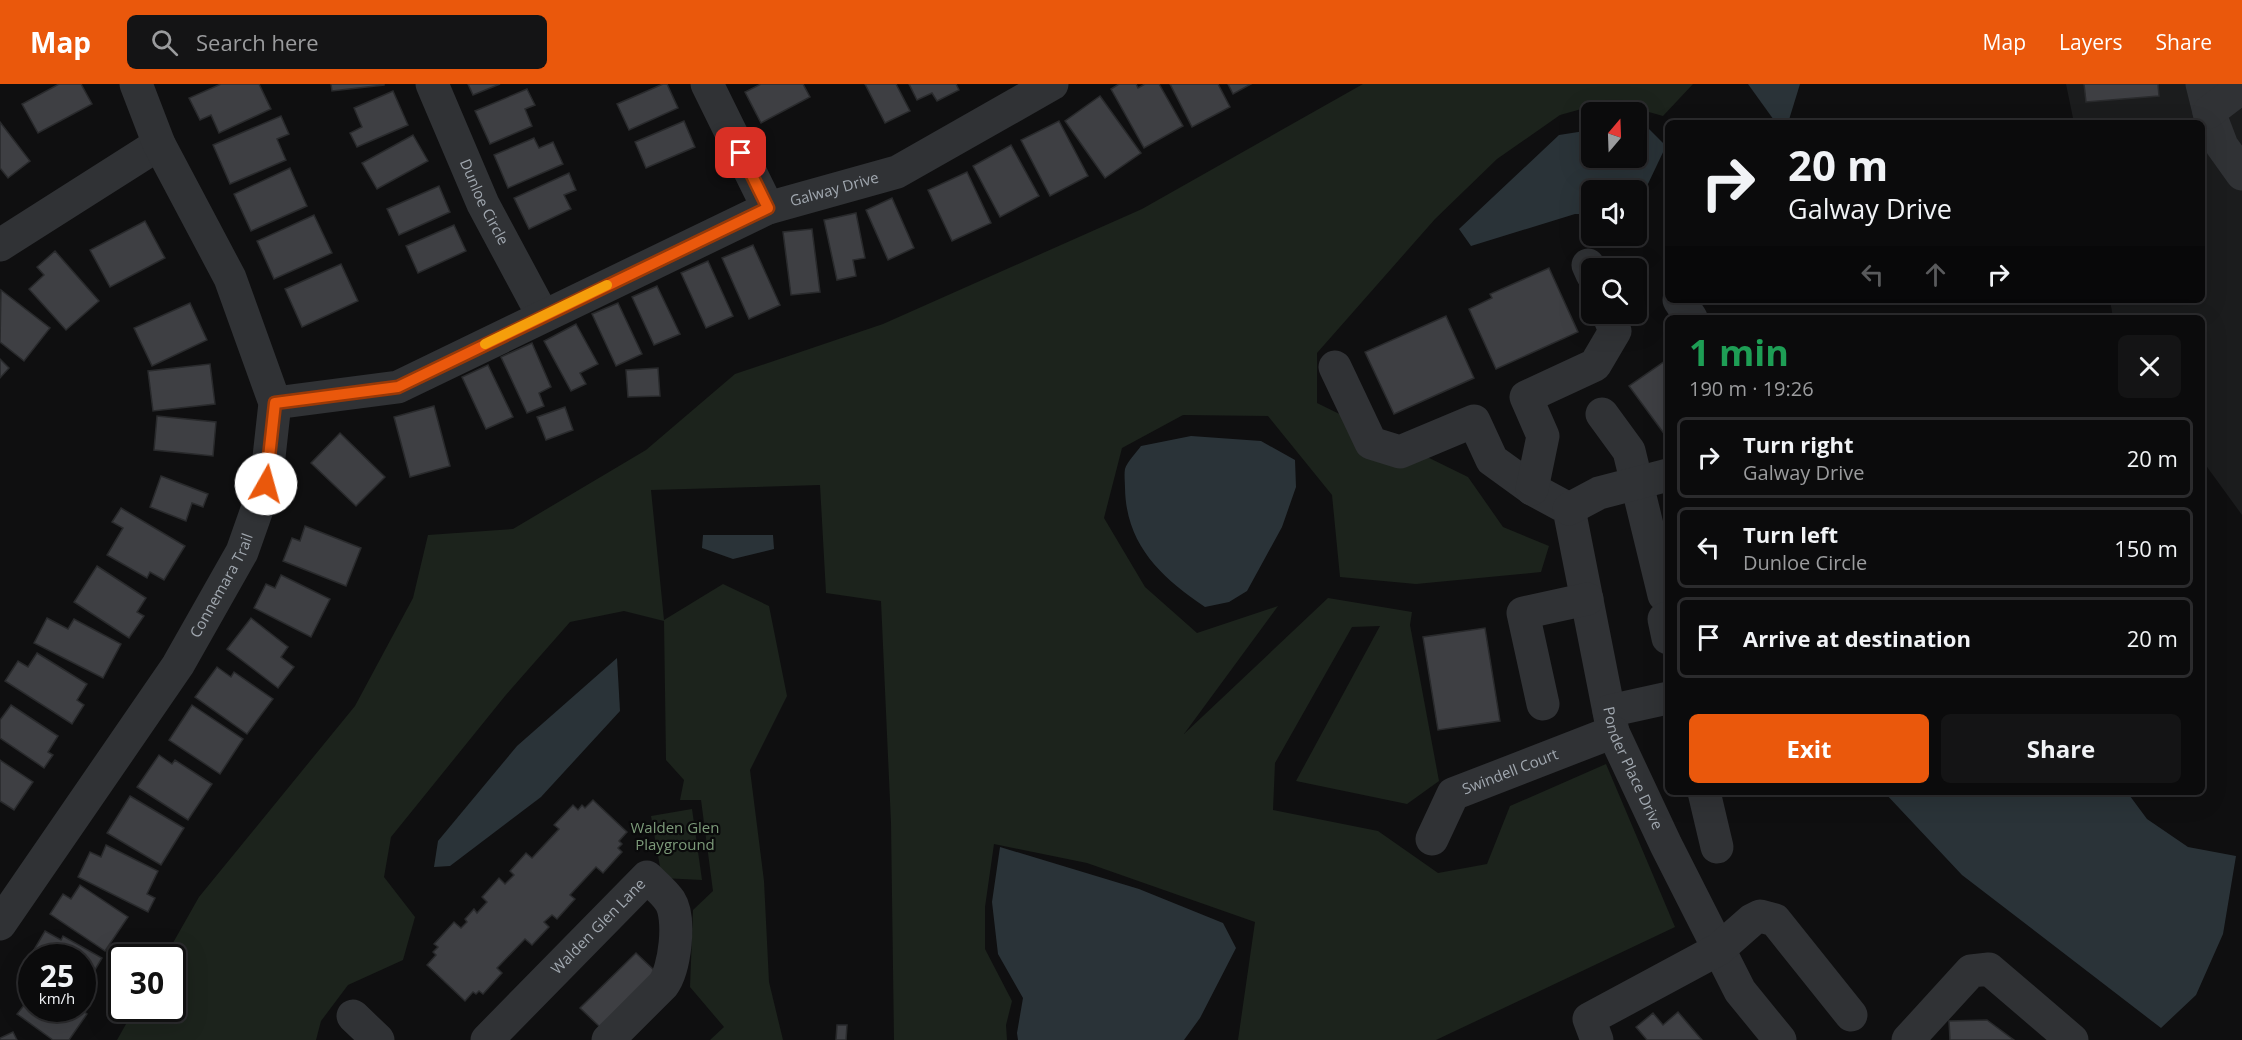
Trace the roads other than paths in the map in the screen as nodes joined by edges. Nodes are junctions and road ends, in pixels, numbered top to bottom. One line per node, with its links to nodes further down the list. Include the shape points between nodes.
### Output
1 (136, 84): 7 (street, Connemara Trail)
2 (432, 84): 11 (street, Dunloe Circle, via 483,204)
3 (707, 84): 9 (street)
4 (1052, 84): 9 (street, Galway Drive, via 897,172)
5 (2242, 87): 6 (street)
6 (2206, 98): 8 (street, via 2222,146)
7 (159, 144): 10 (street); 14 (street, Connemara Trail, via 230,278)
8 (2242, 174)
9 (768, 208): 11 (street, Galway Drive)
10 (0, 245)
11 (543, 316): 14 (street, Galway Drive, via 398,387)
12 (1612, 324): 17 (street, via 1615,331 1595,365 1526,397 1543,436)
13 (1335, 368): 17 (street, via 1371,443 1400,452 1474,421 1492,460)
14 (275, 403): 27 (street, Connemara Trail, via 266,484 242,552 178,665)
15 (1602, 414): 16 (street)
16 (1653, 479): 18 (street, via 1599,493); 20 (street)
17 (1532, 489): 18 (street)
18 (1569, 509): 19 (street, Ponder Place Drive)
19 (1587, 599): 22 (street, via 1522,613); 23 (street, Ponder Place Drive)
20 (1665, 618)
21 (1665, 699): 23 (street, Swindell Court)
22 (1543, 704)
23 (1611, 722): 25 (street, Swindell Court, via 1453,794); 28 (street, Ponder Place Drive, via 1666,845)
24 (1705, 795): 26 (street)
25 (1432, 838)
26 (1717, 847)
27 (0, 924)
28 (1719, 949): 29 (street, via 1752,920 1760,916 1775,920); 34 (street, via 1589,1019); 35 (street, Ponder Place Drive, via 1740,991)
29 (1851, 1015)
30 (353, 1016): 31 (street)
31 (378, 1040)
32 (487, 1040): 33 (street, Walden Glen Lane, via 647,877 671,903 676,931 674,957 663,985)
33 (608, 1040)
34 (1597, 1040)
35 (1780, 1040)
36 (1908, 1040): 37 (street, via 1971,971 1989,969)
37 (2072, 1040)

